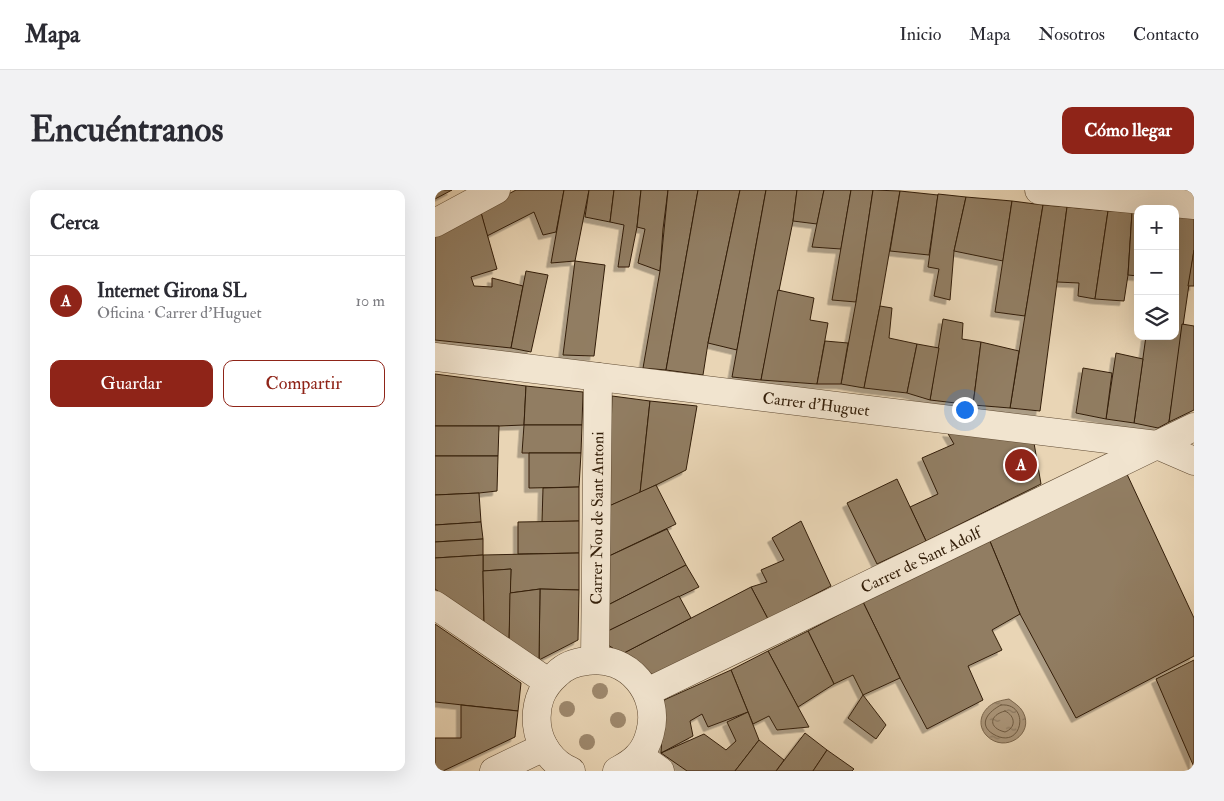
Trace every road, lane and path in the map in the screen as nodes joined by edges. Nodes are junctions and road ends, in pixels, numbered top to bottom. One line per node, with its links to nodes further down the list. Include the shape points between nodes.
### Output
1 (496, 190): 4 (street)
2 (1039, 190): 3 (street)
3 (1194, 205)
4 (435, 223)
5 (435, 356): 6 (street, Carrer d'Huguet)
6 (598, 377): 8 (street, Carrer d'Huguet); 11 (street, Carrer Nou de Sant Antoni)
7 (1194, 427): 8 (street, Carrer de Sant Adolf)
8 (1157, 445): 9 (street, Carrer d'Huguet); 13 (street, Carrer de Sant Adolf)
9 (1194, 461)
10 (435, 605): 12 (street)
11 (595, 659): 12 (street, via 577,662); 13 (street, via 625,668)
12 (548, 682): 14 (street, via 536,714 537,731)
13 (647, 692): 15 (street, via 652,708 648,742)
14 (544, 747): 16 (street); 17 (street, via 553,760)
15 (650, 764): 18 (street, via 626,766)
16 (494, 771)
17 (571, 771)
18 (617, 771)

